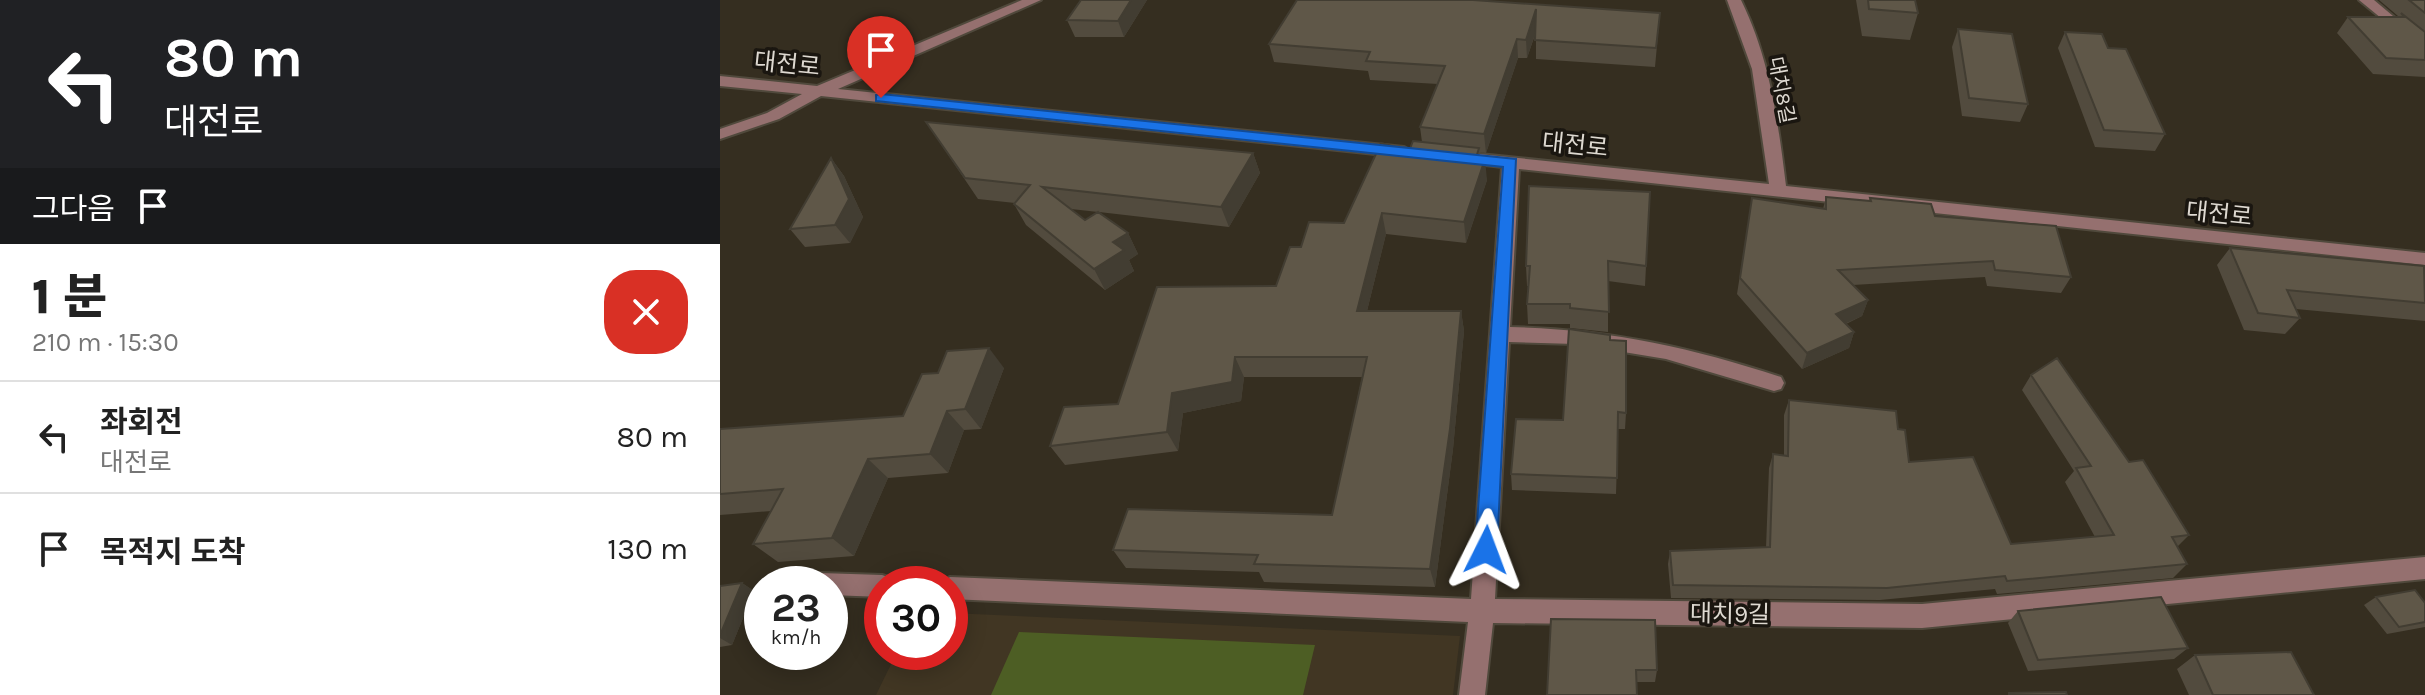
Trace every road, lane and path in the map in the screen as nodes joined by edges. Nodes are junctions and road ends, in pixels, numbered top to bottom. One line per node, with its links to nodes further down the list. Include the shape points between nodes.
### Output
1 (1034, 0): 6 (street)
2 (1734, 0): 11 (street, 대치8길, via 1752,42 1767,103)
3 (2366, 0): 4 (street)
4 (2425, 50)
5 (720, 81): 6 (street, 대전로)
6 (819, 91): 7 (street, via 773,116); 8 (street, 대전로)
7 (720, 134)
8 (1417, 153)
9 (1448, 156): 10 (street, 대전로)
10 (1511, 163): 11 (street, 대전로); 13 (street)
11 (1778, 191): 12 (street, 대전로)
12 (2425, 259)
13 (1499, 334): 14 (street, via 1575,336 1666,351); 17 (street)
14 (1774, 383)
15 (2425, 568): 17 (street, 대치9길, via 1922,616)
16 (968, 589): 17 (street, 대치9길)
17 (1482, 611): 18 (street)
18 (1472, 695)

